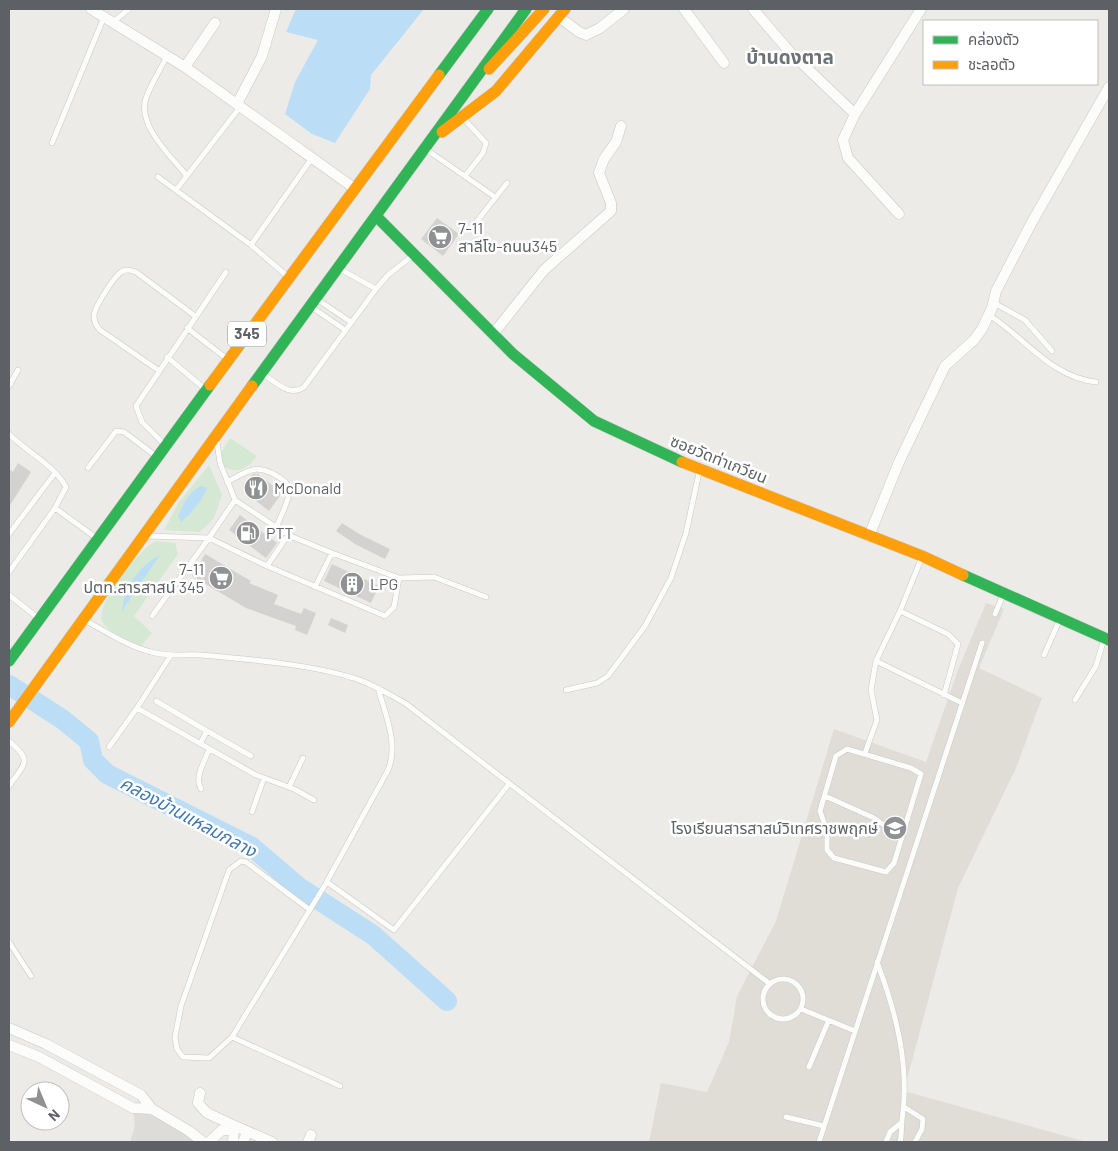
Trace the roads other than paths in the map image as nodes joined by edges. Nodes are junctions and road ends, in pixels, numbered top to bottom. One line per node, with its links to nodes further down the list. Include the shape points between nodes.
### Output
1 (92, 9): 13 (street)
2 (129, 9): 13 (lane)
3 (276, 9): 21 (street, via 262,56)
4 (481, 9): 15 (main road)
5 (488, 9): 15 (main road, 345)
6 (526, 9): 20 (main road, 345)
7 (544, 9): 20 (main road, 345)
8 (624, 9): 12 (street, via 586,35 579,32)
9 (684, 9): 17 (street)
10 (753, 9): 22 (street)
11 (921, 9): 22 (street)
12 (562, 13): 23 (main road, via 496,91)
13 (109, 20): 16 (street); 25 (lane)
14 (215, 23): 18 (street)
15 (454, 55): 32 (main road, 345)
16 (167, 56): 18 (street); 28 (lane, via 146,100 145,109 157,140)
17 (724, 63)
18 (185, 68): 21 (street)
19 (1109, 87): 45 (street, via 1032,222 996,291)
20 (468, 89): 26 (main road, 345)
21 (238, 106): 27 (street); 28 (lane)
22 (855, 114): 35 (street, via 843,140 846,153)
23 (462, 118): 26 (main road); 29 (lane, via 486,143 483,153)
24 (620, 126): 51 (street, via 616,142 599,173 611,211 544,270)
25 (52, 143)
26 (428, 144): 29 (lane); 36 (main road, 345)
27 (312, 158): 32 (street); 38 (lane)
28 (186, 175): 33 (lane)
29 (466, 176): 34 (lane)
30 (158, 177): 33 (lane)
31 (507, 183): 34 (lane)
32 (354, 188): 42 (main road, 345)
33 (176, 190): 38 (lane)
34 (495, 198): 37 (lane)
35 (899, 214)
36 (376, 216): 39 (main road, ซอยวัดท่าเกวียน); 40 (main road, 345)
37 (470, 230)
38 (251, 245): 42 (lane)
39 (414, 254): 43 (lane); 51 (main road, ซอยวัดท่าเกวียน)
40 (338, 268): 43 (lane); 44 (main road, 345)
41 (226, 272): 47 (lane)
42 (288, 277): 54 (main road, 345)
43 (376, 289): 48 (lane)
44 (313, 302): 48 (lane); 50 (lane); 57 (main road, 345)
45 (993, 303): 46 (street); 52 (lane, via 1025,320)
46 (989, 315): 58 (lane, via 1044,360 1076,378); 75 (street, via 974,340 945,366 898,462)
47 (195, 316): 49 (lane); 56 (lane, via 136,272 129,269 115,278 94,312 95,324)
48 (351, 322): 50 (lane)
49 (187, 328): 53 (lane); 54 (lane)
50 (346, 330): 57 (lane, via 299,390 288,390)
51 (493, 334): 66 (main road, ซอยวัดท่าเกวียน, via 594,421)
52 (1052, 351)
53 (167, 357): 56 (lane); 60 (lane)
54 (229, 360): 60 (main road, 345)
55 (18, 370): 59 (lane)
56 (158, 370): 63 (lane, via 136,406 142,422)
57 (261, 373): 62 (main road, 345)
58 (1096, 382)
59 (9, 386)
60 (206, 390): 63 (main road, 345)
61 (9, 434): 67 (lane)
62 (216, 436): 68 (lane); 74 (main road, 345)
63 (166, 446): 64 (main road, 345)
64 (158, 457): 65 (lane, via 124,432 116,431); 77 (main road, 345)
65 (88, 468)
66 (700, 470): 75 (main road, ซอยวัดท่าเกวียน); 100 (lane, via 680,554 653,612 608,676 596,683)
67 (55, 473): 70 (lane, via 66,487); 72 (lane)
68 (227, 482): 69 (lane); 71 (lane, via 255,468 285,481 289,488 288,496)
69 (235, 500): 71 (lane); 76 (lane)
70 (55, 508): 77 (lane); 81 (lane)
71 (276, 528): 73 (lane)
72 (9, 534)
73 (288, 535): 78 (lane); 80 (lane)
74 (143, 536): 76 (lane); 92 (main road, 345)
75 (869, 536): 79 (main road, ซอยวัดท่าเกวียน)
76 (208, 538): 80 (lane); 89 (lane)
77 (98, 539): 91 (main road, 345)
78 (332, 553): 82 (lane); 83 (lane)
79 (922, 556): 84 (main road, ซอยวัดท่าเกวียน); 87 (lane)
80 (267, 566): 83 (lane)
81 (9, 572)
82 (399, 578): 83 (lane, via 394,607 385,616); 86 (lane, via 434,577)
83 (315, 587)
84 (1004, 593): 88 (lane); 90 (main road, ซอยวัดท่าเกวียน)
85 (9, 595): 91 (lane)
86 (486, 598)
87 (900, 611): 97 (lane); 101 (lane, via 948,634 958,644)
88 (995, 614)
89 (152, 616)
90 (1060, 618): 93 (main road, ซอยวัดท่าเกวียน); 95 (lane)
91 (39, 619): 98 (main road, 345)
92 (83, 619): 96 (lane, via 128,644); 106 (main road, 345)
93 (1107, 639): 102 (lane, via 1096,666)
94 (982, 643): 104 (lane)
95 (1044, 655)
96 (171, 656): 99 (lane, via 198,655 321,670 352,677); 105 (lane)
97 (876, 660): 101 (lane); 112 (lane, via 871,690 877,720)
98 (9, 661)
99 (378, 688): 116 (lane, via 405,703); 124 (lane, via 394,757)
100 (566, 690)
101 (944, 695): 104 (lane)
102 (1075, 700)
103 (156, 701): 107 (lane)
104 (962, 703): 127 (lane)
105 (137, 708): 109 (lane); 110 (lane)
106 (10, 721)
107 (207, 731): 109 (lane); 113 (lane)
108 (9, 741): 117 (lane, via 24,753 25,758)
109 (200, 744): 111 (lane)
110 (109, 747)
111 (210, 749): 115 (lane); 119 (lane, via 199,776)
112 (865, 753): 120 (lane, via 847,749 836,756); 123 (lane, via 920,774)
113 (252, 756)
114 (303, 758): 118 (lane)
115 (264, 778): 118 (lane); 122 (lane)
116 (509, 784): 124 (lane, via 394,930); 129 (lane)
117 (9, 786)
118 (289, 787): 121 (lane)
119 (201, 789)
120 (825, 796): 123 (lane, via 874,818); 123 (lane, via 820,811 827,831 827,850 834,858 886,872 894,863)
121 (314, 800)
122 (252, 812)
123 (902, 838)
124 (326, 883): 125 (lane)
125 (311, 908): 134 (lane); 134 (lane, via 246,862 241,861 229,870 181,1006 175,1037 177,1050 183,1057 209,1058)
126 (9, 942): 128 (lane)
127 (877, 962): 133 (lane); 141 (lane, via 898,1026 904,1072)
128 (31, 976)
129 (770, 984): 130 (lane, via 780,979 792,980 804,998); 130 (lane, via 764,993 764,1005 770,1014 781,1019 792,1017)
130 (801, 1009): 131 (lane)
131 (828, 1022): 133 (lane); 138 (lane)
132 (9, 1028): 135 (street)
133 (855, 1031): 145 (lane)
134 (232, 1037): 139 (lane)
135 (46, 1044): 137 (street); 142 (street, via 141,1095)
136 (9, 1045): 137 (street)
137 (39, 1057): 142 (street, via 132,1108)
138 (808, 1067)
139 (340, 1086)
140 (200, 1093): 146 (street, via 198,1102 207,1113)
141 (904, 1107): 144 (lane); 156 (lane, via 923,1119)
142 (152, 1109): 148 (street)
143 (786, 1117): 145 (lane)
144 (901, 1123): 154 (lane, via 890,1132); 155 (lane)
145 (824, 1126): 153 (lane)
146 (234, 1128): 147 (street); 149 (street, via 222,1130); 150 (street)
147 (248, 1132): 151 (street); 152 (street)
148 (203, 1142)
149 (209, 1142)
150 (233, 1142)
151 (243, 1142)
152 (272, 1142)
153 (819, 1142)
154 (886, 1142)
155 (900, 1142)
156 (915, 1142)

